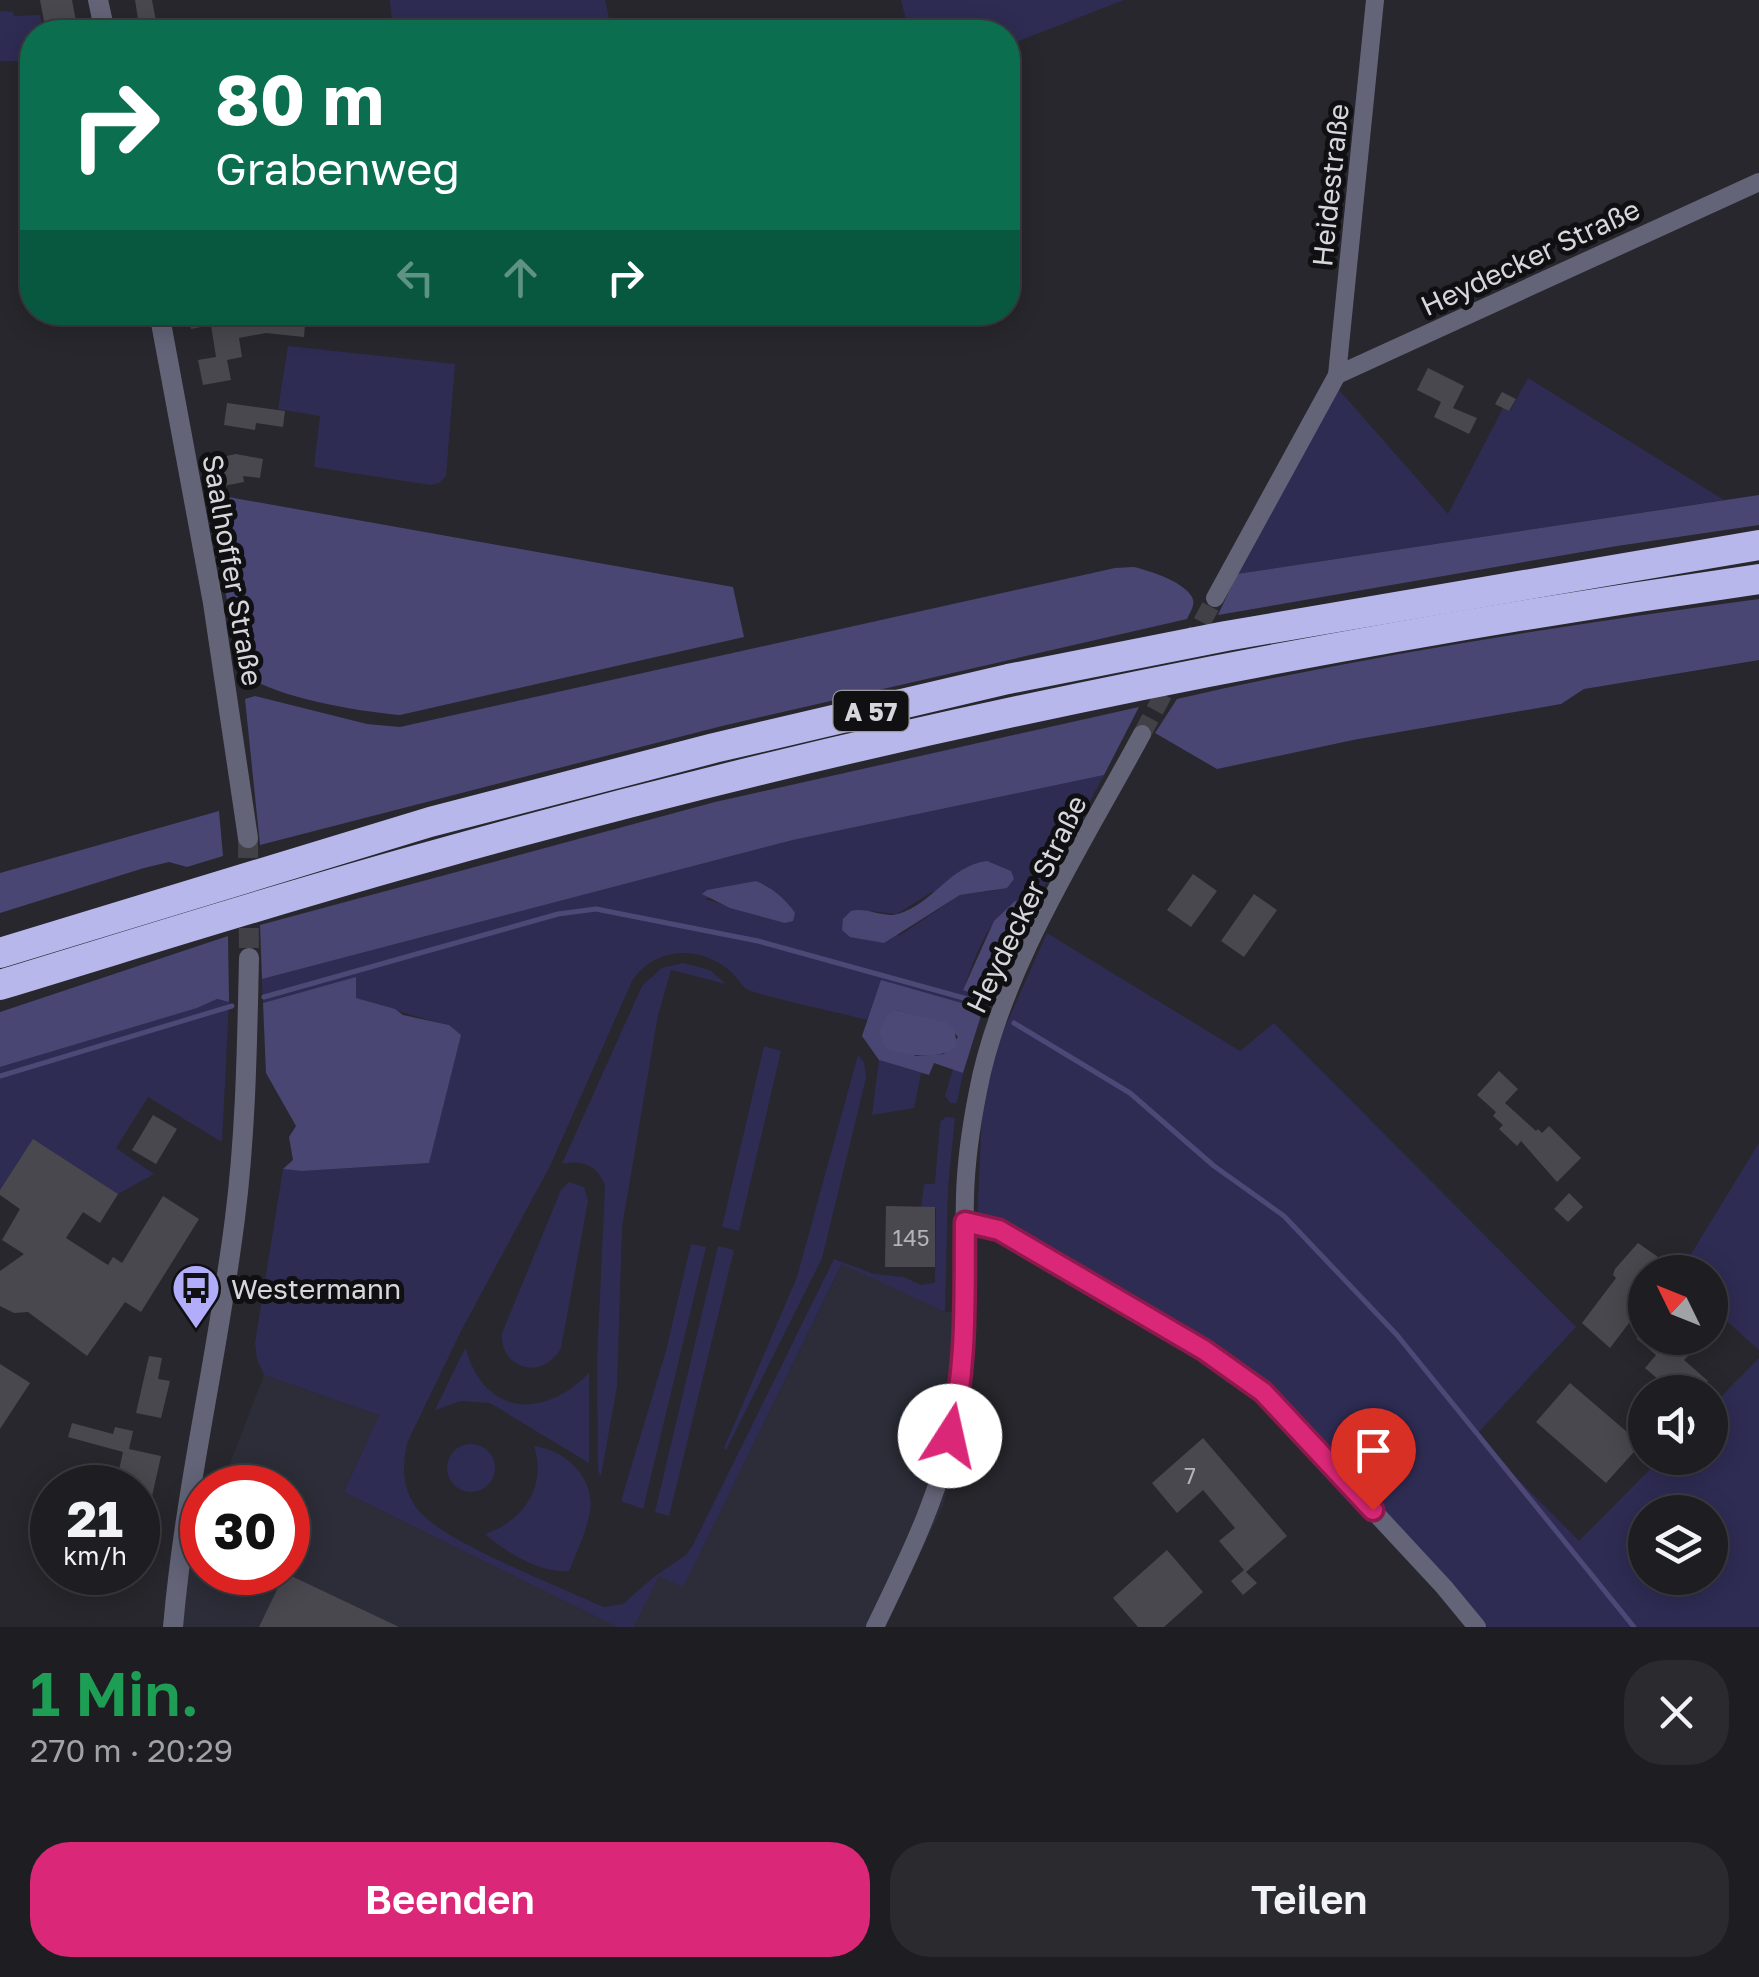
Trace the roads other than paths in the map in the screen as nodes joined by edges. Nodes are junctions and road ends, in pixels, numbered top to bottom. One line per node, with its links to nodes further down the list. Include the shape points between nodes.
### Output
1 (1376, 0): 4 (street, Heidestraße)
2 (1759, 182): 4 (street, Heydecker Straße)
3 (161, 325): 9 (street, Saalhoffer Straße)
4 (1338, 375): 7 (street)
5 (1759, 545): 10 (highway, A 57, via 1226,636 971,688 430,822)
6 (1759, 579): 12 (highway, A 57, via 1569,606 999,715 438,854)
7 (1215, 598)
8 (1142, 734): 13 (street, Heydecker Straße, via 1038,929 996,1026 970,1134)
9 (248, 838)
10 (0, 953)
11 (249, 958): 14 (street, via 246,1124)
12 (0, 985)
13 (965, 1222): 15 (street, Heydecker Straße, via 958,1408 930,1505); 16 (street, via 999,1230 1072,1271 1263,1392)
14 (173, 1627)
15 (875, 1627)
16 (1477, 1627)

